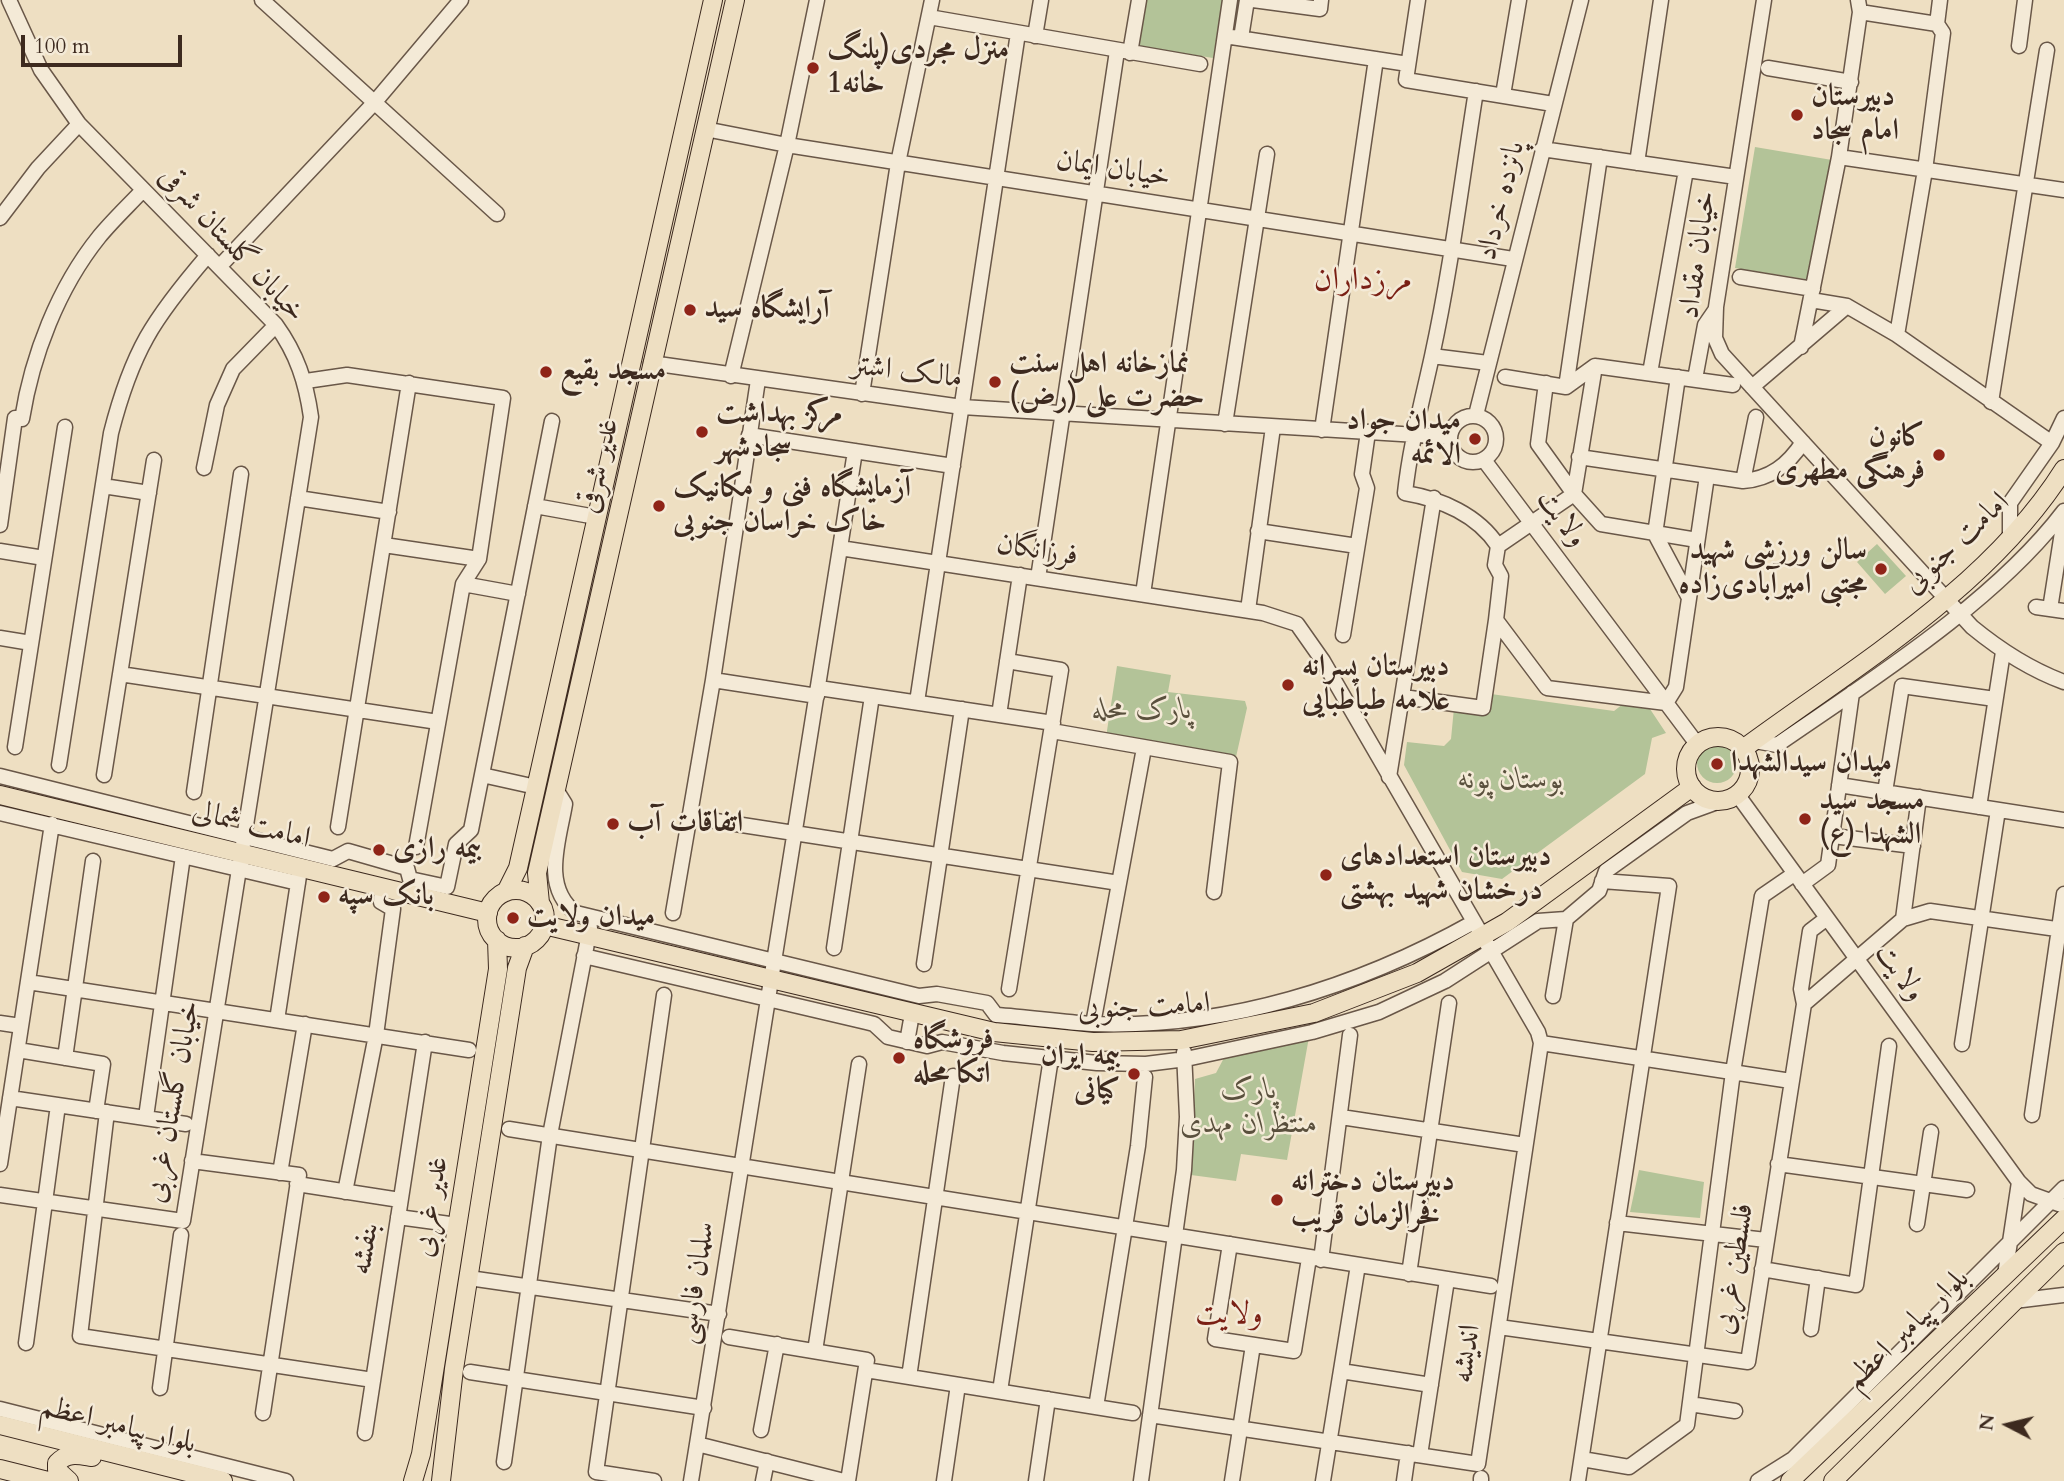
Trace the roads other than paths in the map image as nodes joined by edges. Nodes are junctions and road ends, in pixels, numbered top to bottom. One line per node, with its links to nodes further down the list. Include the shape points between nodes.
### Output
1 (9, 0): 40 (street, خیابان گلستان شرقی, via 41,69)
2 (262, 0): 38 (street)
3 (461, 0): 38 (street)
4 (713, 0): 74 (main road, غدیر شرقی)
5 (735, 0): 41 (main road, غدیر شرقی)
6 (817, 0): 42 (street)
7 (932, 0): 22 (street)
8 (1041, 0): 25 (street)
9 (1139, 0): 30 (street)
10 (1230, 0): 26 (street)
11 (1247, 0): 27 (street)
12 (1253, 0): 13 (street, via 1320,9)
13 (1321, 0)
14 (1418, 0): 33 (street)
15 (1519, 0): 37 (street)
16 (1581, 0): 39 (street, پانزده خرداد)
17 (1661, 0): 48 (street)
18 (1764, 0): 51 (street, خیابان مقداد)
19 (1940, 0): 23 (street)
20 (2025, 0): 28 (street)
21 (1859, 6): 23 (street); 35 (street)
22 (929, 17): 24 (street); 47 (street)
23 (1940, 29): 50 (street)
24 (1018, 33): 25 (street); 52 (street)
25 (1035, 36): 30 (street)
26 (1225, 36): 27 (street); 57 (street)
27 (1241, 38): 31 (street)
28 (2019, 46)
29 (2047, 50): 53 (street)
30 (1124, 52): 32 (street); 56 (street)
31 (1376, 60): 33 (street); 61 (street)
32 (1200, 64)
33 (1408, 64): 36 (street, via 1406,80)
34 (1768, 68): 35 (street)
35 (1851, 82): 46 (street)
36 (1476, 91): 37 (street); 62 (street)
37 (1503, 95): 39 (street)
38 (374, 103): 58 (street); 65 (street)
39 (1553, 104): 43 (street, پانزده خرداد)
40 (79, 124): 54 (street, خیابان گلستان شرقی); 59 (street)
41 (705, 129): 42 (street, خیابان ایمان); 75 (main road, غدیر شرقی)
42 (787, 145): 47 (street, خیابان ایمان); 79 (street)
43 (1542, 149): 45 (street); 64 (street, پانزده خرداد)
44 (1267, 153): 60 (street)
45 (1600, 157): 48 (street); 88 (street)
46 (1839, 157): 50 (street); 67 (street)
47 (898, 163): 52 (street, خیابان ایمان); 90 (street)
48 (1637, 163): 49 (street)
49 (1686, 170): 51 (street); 78 (street)
50 (1925, 170): 53 (street); 71 (street)
51 (1736, 177): 69 (street, خیابان مقداد)
52 (995, 178): 56 (street, خیابان ایمان); 92 (street)
53 (2027, 185): 55 (street); 91 (street)
54 (143, 190): 63 (street, خیابان گلستان شرقی); 111 (street, via 98,238 68,283 28,383)
55 (2064, 190)
56 (1097, 194): 57 (street, خیابان ایمان); 93 (street)
57 (1199, 210): 60 (street, خیابان ایمان); 98 (street)
58 (497, 214)
59 (0, 218)
60 (1257, 219): 61 (street, خیابان ایمان); 99 (street)
61 (1352, 234): 62 (street, خیابان ایمان); 102 (street)
62 (1451, 250): 64 (street, خیابان ایمان); 73 (street)
63 (208, 255): 65 (street, خیابان گلستان شرقی); 121 (street, via 164,306 139,346 124,382)
64 (1513, 259): 76 (street, پانزده خرداد)
65 (220, 266): 70 (street, خیابان گلستان شرقی)
66 (1740, 277): 67 (street)
67 (1812, 294): 68 (street); 72 (street)
68 (1847, 306): 71 (street); 72 (street)
69 (1716, 307): 83 (street, via 1704,325); 89 (street, خیابان مقداد, via 1714,338)
70 (276, 325): 84 (street, خیابان گلستان شرقی); 115 (street, via 233,369 217,405)
71 (1897, 335): 91 (street)
72 (1801, 347): 89 (street)
73 (1432, 356): 76 (street); 105 (street)
74 (632, 359): 75 (main road); 129 (main road, غدیر شرقی)
75 (652, 363): 79 (street, مالک اشتر); 189 (main road, غدیر شرقی)
76 (1488, 363): 94 (street, پانزده خرداد)
77 (1595, 366): 78 (street); 88 (street); 110 (street)
78 (1650, 373): 81 (street)
79 (731, 376): 82 (street, مالک اشتر)
80 (1505, 377): 86 (street)
81 (1678, 377): 83 (street); 117 (street)
82 (758, 380): 90 (street, مالک اشتر); 104 (street)
83 (1695, 380): 87 (street)
84 (306, 381): 85 (street, via 348,375); 124 (street, خیابان گلستان شرقی, via 311,416)
85 (409, 383): 128 (street); 143 (street, via 503,397)
86 (1546, 383): 88 (street); 123 (street, via 1538,444)
87 (1733, 385)
88 (1566, 387)
89 (1752, 387): 107 (street, خیابان مقداد)
90 (862, 394): 92 (street, مالک اشتر)
91 (1991, 402): 108 (street)
92 (961, 407): 93 (street, مالک اشتر); 114 (street)
93 (1063, 415): 98 (street, مالک اشتر); 146 (street)
94 (1476, 415): 106 (street, via 1460,419); 113 (street, via 1490,422 1497,435 1494,450)
95 (1756, 417): 120 (street)
96 (2064, 418): 108 (street)
97 (552, 421): 126 (street)
98 (1169, 421): 99 (street, مالک اشتر); 149 (street)
99 (1225, 424): 100 (street, مالک اشتر)
100 (1273, 427): 102 (street, مالک اشتر); 133 (street)
101 (65, 428): 142 (street)
102 (1322, 430): 103 (street, مالک اشتر)
103 (1368, 432): 105 (street, مالک اشتر); 138 (street, via 1362,474 1367,488)
104 (749, 435): 109 (street); 161 (street)
105 (1412, 435): 106 (street, مالک اشتر); 125 (street, via 1405,493)
106 (1450, 437): 113 (street, via 1459,458 1471,463)
107 (1803, 442): 120 (street, via 1779,470); 151 (street, خیابان مقداد)
108 (2052, 443): 135 (street, via 2010,503)
109 (855, 451): 114 (street); 140 (street)
110 (1579, 457): 117 (street); 123 (street)
111 (4, 460): 131 (street)
112 (154, 460): 122 (street)
113 (1484, 460): 132 (street, ولایت)
114 (953, 466): 144 (street)
115 (204, 468)
116 (2064, 469): 135 (main road, امامت جنوبی)
117 (1664, 470): 119 (street); 134 (street)
118 (241, 474): 163 (street)
119 (1707, 476): 120 (street); 136 (street)
120 (1743, 481)
121 (103, 486): 122 (street); 181 (street)
122 (149, 493): 160 (street)
123 (1574, 494): 132 (street); 134 (street, via 1601,524)
124 (298, 498): 128 (street); 166 (street, خیابان گلستان شرقی)
125 (1434, 498): 139 (street, via 1486,529); 168 (street)
126 (535, 506): 129 (street); 148 (street)
127 (2064, 511): 130 (street)
128 (389, 512): 137 (street)
129 (596, 517): 187 (main road, غدیر شرقی)
130 (2055, 523): 151 (street, via 2027,556); 152 (street, via 2063,526)
131 (0, 524)
132 (1532, 524): 139 (street); 171 (street, ولایت)
133 (1258, 531): 138 (street); 153 (street)
134 (1655, 534): 136 (street); 150 (street)
135 (2010, 538): 151 (main road, امامت جنوبی)
136 (1697, 540): 150 (street)
137 (384, 545): 143 (street); 172 (street)
138 (1357, 546): 155 (street)
139 (1498, 546): 154 (street, via 1495,565 1501,576)
140 (840, 548): 144 (street, فرزانگان); 164 (street)
141 (0, 551): 142 (street)
142 (44, 558): 157 (street)
143 (479, 559): 147 (street)
144 (939, 563): 145 (street, فرزانگان); 170 (street)
145 (1020, 575): 146 (street, فرزانگان); 159 (street)
146 (1038, 578): 149 (street, فرزانگان)
147 (463, 584): 148 (street); 175 (street)
148 (518, 594): 183 (street)
149 (1143, 594): 153 (street, فرزانگان)
150 (1689, 596): 171 (street, via 1676,687)
151 (1952, 606): 158 (street, خیابان مقداد); 165 (street); 178 (main road, امامت جنوبی)
152 (2050, 609)
153 (1248, 610): 185 (street, فرزانگان, via 1287,618 1304,633)
154 (1496, 620): 168 (street, via 1483,708); 171 (street, via 1547,688)
155 (1343, 635)
156 (0, 638): 157 (street)
157 (31, 643): 179 (street)
158 (2003, 652): 162 (street, خیابان مقداد); 169 (street)
159 (1007, 661): 174 (street); 176 (street, via 1061,670)
160 (120, 674): 163 (street); 182 (street)
161 (713, 680): 164 (street); 198 (street)
162 (2064, 682)
163 (209, 687): 166 (street); 190 (street)
164 (818, 692): 167 (street); 202 (street)
165 (1852, 692): 178 (street, via 1777,745); 186 (street)
166 (268, 696): 172 (street); 207 (street, خیابان گلستان شرقی)
167 (872, 696): 170 (street); 204 (street)
168 (1403, 697): 185 (street)
169 (1995, 699): 191 (street, via 1902,686); 195 (street)
170 (917, 702): 173 (street)
171 (1666, 703): 177 (street, ولایت)
172 (356, 709): 175 (street); 201 (street)
173 (962, 709): 174 (street); 208 (street)
174 (999, 715): 176 (street)
175 (438, 722): 206 (street)
176 (1052, 727): 180 (street); 212 (street)
177 (1697, 744): 178 (main road, via 1716,736); 188 (main road, via 1686,762)
178 (1749, 745): 193 (main road, via 1744,787)
179 (15, 747)
180 (1144, 748): 216 (street); 219 (street, via 1230,762)
181 (59, 765)
182 (104, 775)
183 (482, 775): 187 (street); 211 (street, via 471,830 456,844 447,887 410,879 407,868 348,850)
184 (0, 776): 207 (street)
185 (1389, 777): 231 (street, فرزانگان)
186 (1839, 785): 191 (street); 203 (street)
187 (536, 787): 218 (main road, غدیر شرقی, via 518,868)
188 (1692, 787): 193 (main road, via 1702,797); 231 (main road, امامت جنوبی)
189 (555, 788): 221 (main road, غدیر شرقی, via 537,873); 229 (street, via 565,804 554,874 557,887 566,906)
190 (194, 792)
191 (1885, 792): 194 (street)
192 (0, 795): 207 (main road, امامت شمالی)
193 (1728, 797): 214 (street, ولایت); 215 (street, via 1687,813 1606,871)
194 (1919, 797): 195 (street); 205 (street)
195 (1979, 807): 196 (street)
196 (1998, 810): 199 (street); 224 (street)
197 (0, 813): 200 (street)
198 (690, 817): 202 (street); 223 (street)
199 (2064, 820)
200 (52, 824): 209 (street); 240 (street)
201 (338, 827)
202 (797, 832): 204 (street); 237 (street)
203 (1833, 835): 205 (street); 214 (street, via 1828,865)
204 (850, 841): 208 (street); 234 (street)
205 (1913, 846): 227 (street)
206 (416, 847)
207 (242, 853): 209 (street); 211 (street); 213 (main road, امامت شمالی); 251 (street, خیابان گلستان غربی)
208 (941, 854): 212 (street); 238 (street)
209 (183, 856): 248 (street)
210 (93, 861): 241 (street)
211 (331, 867): 213 (main road, امامت شمالی); 217 (main road, امامت شمالی)
212 (1030, 868): 216 (street); 242 (street)
213 (299, 875): 253 (street)
214 (1798, 879): 225 (street, ولایت); 275 (street, via 1762,896)
215 (1602, 881): 226 (street, via 1599,891); 273 (street, via 1669,886)
216 (1119, 883): 258 (street)
217 (382, 888): 222 (main road, امامت شمالی); 260 (street, via 381,902 393,909)
218 (506, 892): 221 (main road, via 522,891); 222 (main road)
219 (1214, 892)
220 (2064, 894): 230 (street)
221 (540, 903): 228 (main road)
222 (488, 913): 232 (main road, via 489,928)
223 (673, 913)
224 (1981, 917): 227 (street, via 1930,911); 230 (street); 266 (street)
225 (1827, 918): 236 (street, ولایت); 250 (street, فلسطین غربی, via 1810,932 1801,989)
226 (1566, 919): 231 (street, via 1538,921); 245 (street)
227 (1903, 919): 236 (street)
228 (544, 925): 229 (main road, امامت جنوبی); 233 (main road, via 537,938)
229 (591, 927): 235 (street); 237 (street); 239 (main road, امامت جنوبی)
230 (2061, 929): 243 (street)
231 (1483, 937): 254 (street, via 1437,943 1320,991 1251,1009); 262 (main road, امامت جنوبی, via 1417,973 1330,1008 1254,1028); 265 (street); 272 (street, via 1445,982 1379,1012 1312,1032)
232 (497, 940): 233 (main road, via 510,947); 317 (main road, غدیر غربی, via 498,969)
233 (525, 946): 331 (main road, غدیر غربی, via 517,968)
234 (834, 948)
235 (584, 956): 247 (street); 289 (street)
236 (1856, 958): 250 (street); 300 (street, ولایت)
237 (777, 962): 239 (street); 246 (street, via 919,996)
238 (924, 964)
239 (773, 981): 247 (street, سلمان فارسی); 252 (main road, امامت جنوبی)
240 (28, 982): 241 (street); 259 (street)
241 (75, 989): 248 (street); 270 (street)
242 (1009, 989)
243 (2057, 992): 282 (street)
244 (664, 995): 291 (street)
245 (1553, 996)
246 (960, 999): 257 (street); 258 (street, via 986,1003 996,1015)
247 (769, 1001): 264 (street, via 874,1024 888,1037); 294 (street, سلمان فارسی)
248 (162, 1002): 251 (street); 283 (street)
249 (1449, 1003): 287 (street)
250 (1804, 1004): 278 (street, فلسطین غربی)
251 (216, 1010): 253 (street); 292 (street, خیابان گلستان غربی)
252 (912, 1014): 257 (main road, امامت جنوبی); 264 (street)
253 (277, 1020): 256 (street)
254 (1164, 1022): 258 (street); 262 (street)
255 (0, 1023): 259 (street)
256 (305, 1024): 260 (street); 296 (street)
257 (955, 1024): 262 (main road, امامت جنوبی, via 1046,1039)
258 (1093, 1024)
259 (21, 1026): 268 (street)
260 (376, 1035): 263 (street); 304 (street)
261 (1350, 1035): 284 (street)
262 (1172, 1041): 272 (street)
263 (425, 1042): 269 (street); 307 (street, بنفشه)
264 (907, 1042): 271 (street, via 927,1046 942,1042)
265 (1541, 1044): 273 (street); 290 (street, اندیشه)
266 (1962, 1044)
267 (1889, 1046): 297 (street)
268 (18, 1050): 270 (street); 279 (street)
269 (469, 1050)
270 (65, 1058): 281 (street, via 103,1064)
271 (1051, 1058): 272 (street, via 1146,1064); 312 (street)
272 (1186, 1059): 321 (street, via 1187,1116)
273 (1644, 1059): 275 (street); 315 (street)
274 (859, 1064): 299 (street)
275 (1733, 1072): 278 (street); 319 (street)
276 (953, 1076): 306 (street)
277 (1145, 1077): 318 (street)
278 (1791, 1081): 295 (street, فلسطین غربی)
279 (6, 1104): 280 (street); 293 (street)
280 (58, 1105): 281 (street); 308 (street)
281 (102, 1111): 283 (street); 311 (street)
282 (2032, 1115)
283 (146, 1117): 285 (street)
284 (1342, 1117): 287 (street); 326 (street)
285 (186, 1124)
286 (509, 1129): 289 (street)
287 (1430, 1131): 290 (street); 329 (street)
288 (1931, 1132): 301 (street)
289 (550, 1135): 291 (street); 334 (street)
290 (1525, 1145): 340 (street, اندیشه)
291 (641, 1149): 294 (street); 337 (street)
292 (192, 1161): 296 (street); 311 (street, خیابان گلستان غربی, via 183,1221)
293 (0, 1164)
294 (743, 1164): 299 (street); 339 (street, سلمان فارسی)
295 (1778, 1164): 297 (street); 322 (street, فلسطین غربی)
296 (280, 1173): 298 (street)
297 (1871, 1177): 301 (street); 332 (street, via 1856,1285)
298 (298, 1180): 304 (street); 350 (street)
299 (842, 1181): 306 (street); 348 (street)
300 (2019, 1182): 309 (street, ولایت); 323 (street)
301 (1923, 1184): 303 (street); 316 (street)
302 (2064, 1188): 309 (street)
303 (1966, 1190)
304 (345, 1192): 307 (street)
305 (0, 1195): 308 (street, خیابان گلستان غربی)
306 (935, 1195): 312 (street); 354 (street)
307 (400, 1200): 313 (street, بنفشه)
308 (46, 1201): 311 (street, خیابان گلستان غربی); 344 (street)
309 (2048, 1202): 310 (street); 323 (street)
310 (2064, 1206)
311 (96, 1209): 347 (street, via 80,1336)
312 (1027, 1210): 318 (street); 360 (street)
313 (398, 1217): 317 (street); 356 (street, بنفشه)
314 (2064, 1219): 330 (main road, بلوار پیامبر اعظم)
315 (1617, 1223): 319 (street); 343 (street)
316 (1917, 1224)
317 (457, 1225): 377 (main road, غدیر غربی)
318 (1126, 1226): 321 (street); 364 (street)
319 (1713, 1233): 322 (street); 349 (street)
320 (181, 1235): 347 (street)
321 (1177, 1235): 324 (street); 370 (street)
322 (1766, 1240): 328 (street, فلسطین غربی)
323 (2010, 1242): 330 (street); 402 (street, via 1793,1459)
324 (1230, 1244): 326 (street); 346 (street, via 1215,1339)
325 (2064, 1252): 338 (main road, بلوار پیامبر اعظم)
326 (1315, 1259): 327 (street); 346 (street, via 1294,1351)
327 (1358, 1265): 329 (street); 353 (street)
328 (1762, 1269): 332 (street); 349 (street, فلسطین غربی, via 1748,1362)
329 (1409, 1274): 333 (street)
330 (2005, 1275): 403 (main road, بلوار پیامبر اعظم)
331 (469, 1278): 334 (street); 379 (main road, غدیر غربی)
332 (1818, 1278): 341 (street)
333 (1447, 1280): 335 (street); 358 (street)
334 (527, 1286): 337 (street); 355 (street)
335 (1491, 1286)
336 (2064, 1295): 338 (street)
337 (620, 1299): 339 (street); 361 (street)
338 (2014, 1301): 404 (main road, بلوار پیامبر اعظم)
339 (719, 1314): 365 (street, سلمان فارسی)
340 (1499, 1327): 343 (street, فلسطین غربی); 378 (street, اندیشه, via 1478,1464)
341 (1811, 1329)
342 (729, 1336): 345 (street)
343 (1600, 1342): 349 (street, فلسطین غربی); 380 (street)
344 (26, 1343)
345 (777, 1344): 348 (street); 373 (street)
346 (1253, 1345): 372 (street)
347 (166, 1349): 350 (street); 359 (street)
348 (815, 1351): 351 (street)
349 (1697, 1356): 363 (street)
350 (270, 1364): 356 (street); 368 (street)
351 (866, 1365): 354 (street); 394 (street)
352 (470, 1371): 355 (street)
353 (1341, 1371): 358 (street); 375 (street)
354 (909, 1377): 357 (street)
355 (516, 1378): 361 (street); 382 (street)
356 (373, 1380): 374 (street, بنفشه)
357 (958, 1385): 360 (street); 395 (street)
358 (1430, 1385): 378 (street)
359 (160, 1388)
360 (1000, 1391): 362 (street)
361 (609, 1392): 365 (street); 391 (street, via 596,1472)
362 (1048, 1399): 364 (street); 396 (street)
363 (1690, 1404): 367 (street); 380 (street, via 1687,1425 1629,1467)
364 (1096, 1407): 369 (street)
365 (704, 1408): 376 (street, سلمان فارسی)
366 (0, 1409): 388 (street)
367 (1735, 1411)
368 (263, 1413)
369 (1133, 1413)
370 (1150, 1415): 372 (street, اندیشه); 397 (street)
371 (0, 1425): 383 (main road, بلوار پیامبر اعظم)
372 (1240, 1428): 375 (street, اندیشه); 398 (street)
373 (761, 1430)
374 (365, 1433)
375 (1329, 1441): 378 (street, اندیشه); 399 (street)
376 (698, 1444): 381 (street); 392 (street, سلمان فارسی)
377 (421, 1454): 379 (main road, via 431,1464); 389 (main road, غدیر غربی)
378 (1414, 1454): 400 (street)
379 (442, 1456): 390 (main road, غدیر غربی)
380 (1582, 1459): 401 (street)
381 (767, 1461): 393 (street); 394 (street)
382 (504, 1462)
383 (172, 1468): 386 (main road, via 71,1454 57,1463 57,1471); 387 (main road, بلوار پیامبر اعظم)
384 (2, 1470): 385 (main road)
385 (48, 1481)
386 (69, 1481)
387 (223, 1481)
388 (286, 1481)
389 (413, 1481)
390 (441, 1481)
391 (654, 1481)
392 (691, 1481)
393 (763, 1481)
394 (846, 1481)
395 (944, 1481)
396 (1036, 1481)
397 (1141, 1481)
398 (1232, 1481)
399 (1323, 1481)
400 (1404, 1481)
401 (1578, 1481)
402 (1758, 1481)
403 (1790, 1481)
404 (1833, 1481)

